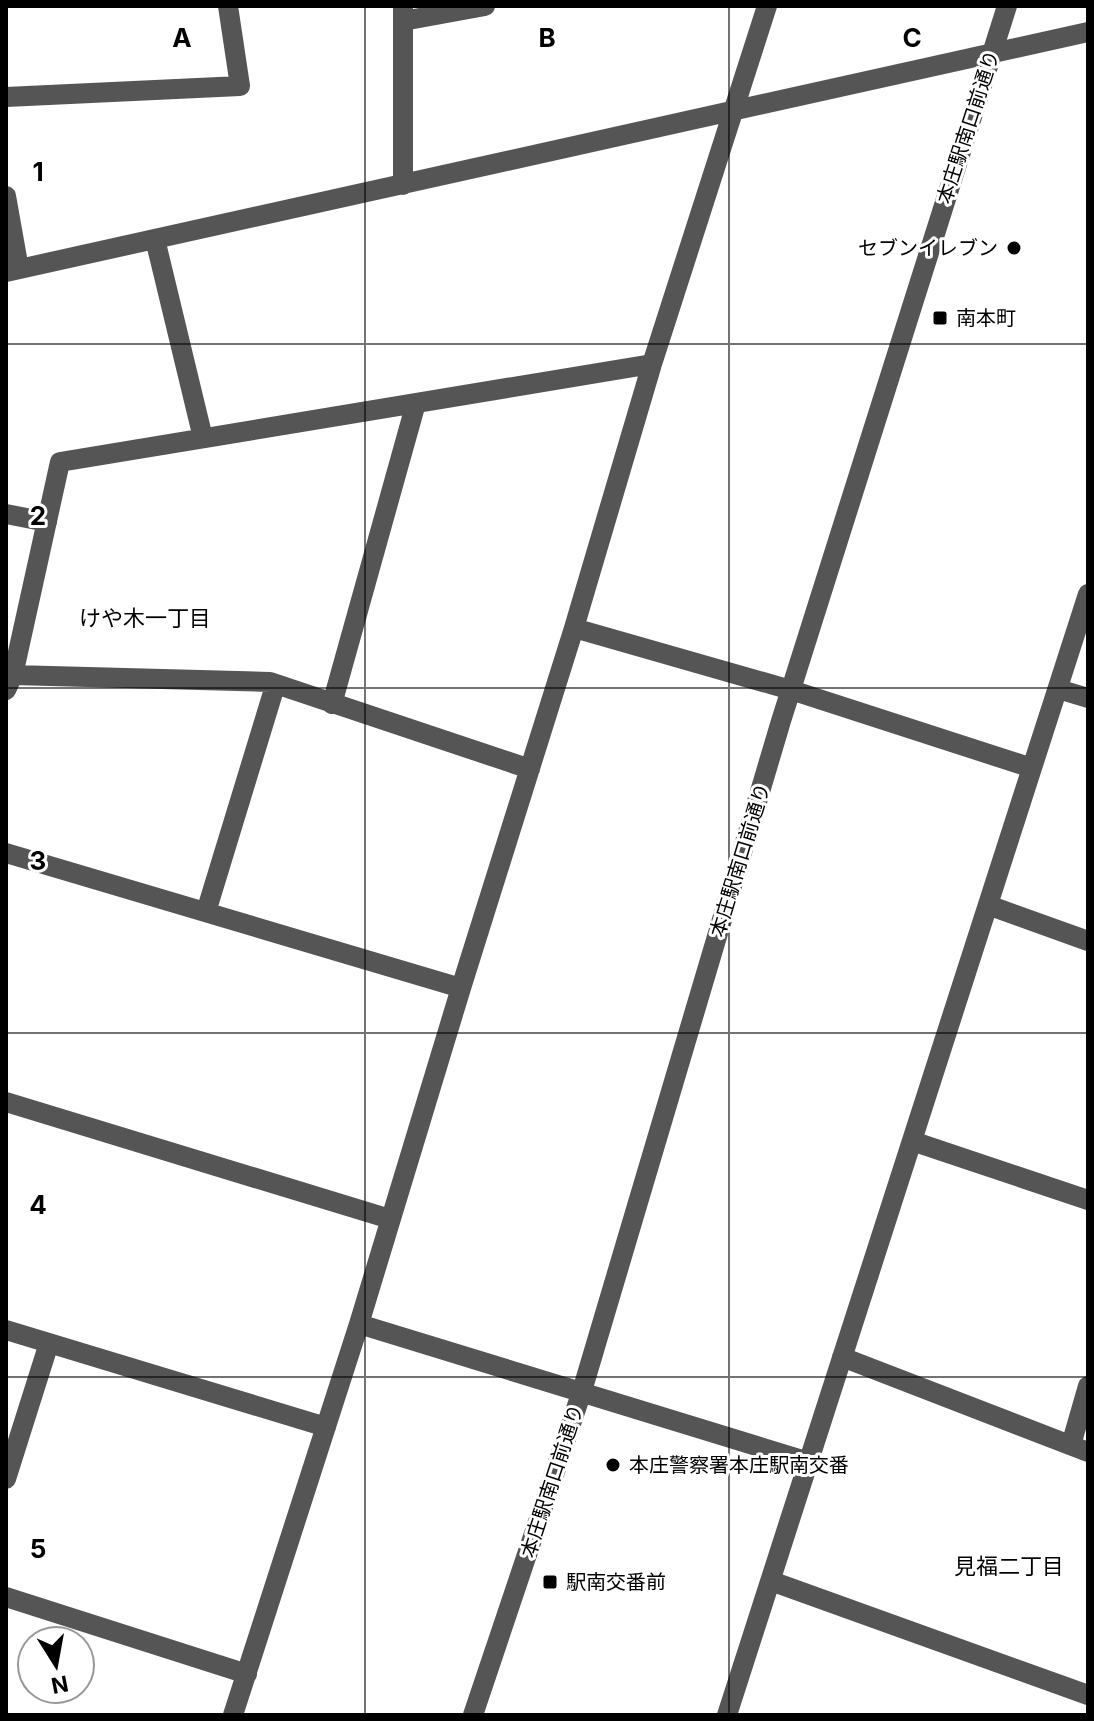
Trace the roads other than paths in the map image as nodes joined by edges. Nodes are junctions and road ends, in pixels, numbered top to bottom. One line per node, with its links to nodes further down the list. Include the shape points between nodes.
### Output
1 (228, 6): 8 (street, via 240,86)
2 (485, 6): 5 (street)
3 (767, 6): 9 (street)
4 (1007, 6): 7 (street, 本庄駅南口前通り)
5 (403, 14): 10 (street)
6 (1088, 32): 7 (street)
7 (991, 55): 9 (street); 24 (street, 本庄駅南口前通り)
8 (6, 97)
9 (733, 112): 10 (street); 14 (street)
10 (403, 185): 12 (street)
11 (6, 196): 13 (street)
12 (155, 239): 13 (street); 16 (street)
13 (13, 271)
14 (652, 364): 15 (street); 20 (street)
15 (416, 403): 16 (street); 26 (street)
16 (203, 438): 18 (street, via 60,462)
17 (6, 514): 18 (street)
18 (47, 522): 21 (street)
19 (1088, 594): 23 (street)
20 (574, 628): 24 (street); 28 (street)
21 (9, 682): 22 (street)
22 (275, 686): 26 (street); 31 (street)
23 (1058, 689): 25 (street); 27 (street)
24 (791, 690): 27 (street); 43 (street, 本庄駅南口前通り)
25 (1088, 698)
26 (332, 704): 28 (street)
27 (1032, 768): 30 (street)
28 (530, 769): 33 (street)
29 (6, 853): 31 (street)
30 (988, 905): 32 (street); 35 (street)
31 (206, 912): 33 (street)
32 (1088, 941)
33 (461, 988): 37 (street)
34 (6, 1102): 37 (street)
35 (912, 1141): 36 (street); 41 (street)
36 (1088, 1200)
37 (390, 1219): 38 (street)
38 (359, 1324): 43 (street); 44 (street)
39 (6, 1330): 40 (street)
40 (49, 1343): 44 (street); 47 (street)
41 (842, 1357): 45 (street); 46 (street)
42 (1088, 1386): 45 (street)
43 (582, 1391): 46 (street); 53 (street, 本庄駅南口前通り)
44 (326, 1427): 50 (street)
45 (1079, 1449)
46 (809, 1462): 48 (street)
47 (6, 1479)
48 (771, 1581): 51 (street); 54 (street)
49 (6, 1597): 50 (street)
50 (247, 1674): 52 (street)
51 (1088, 1695)
52 (233, 1715)
53 (473, 1715)
54 (727, 1715)

